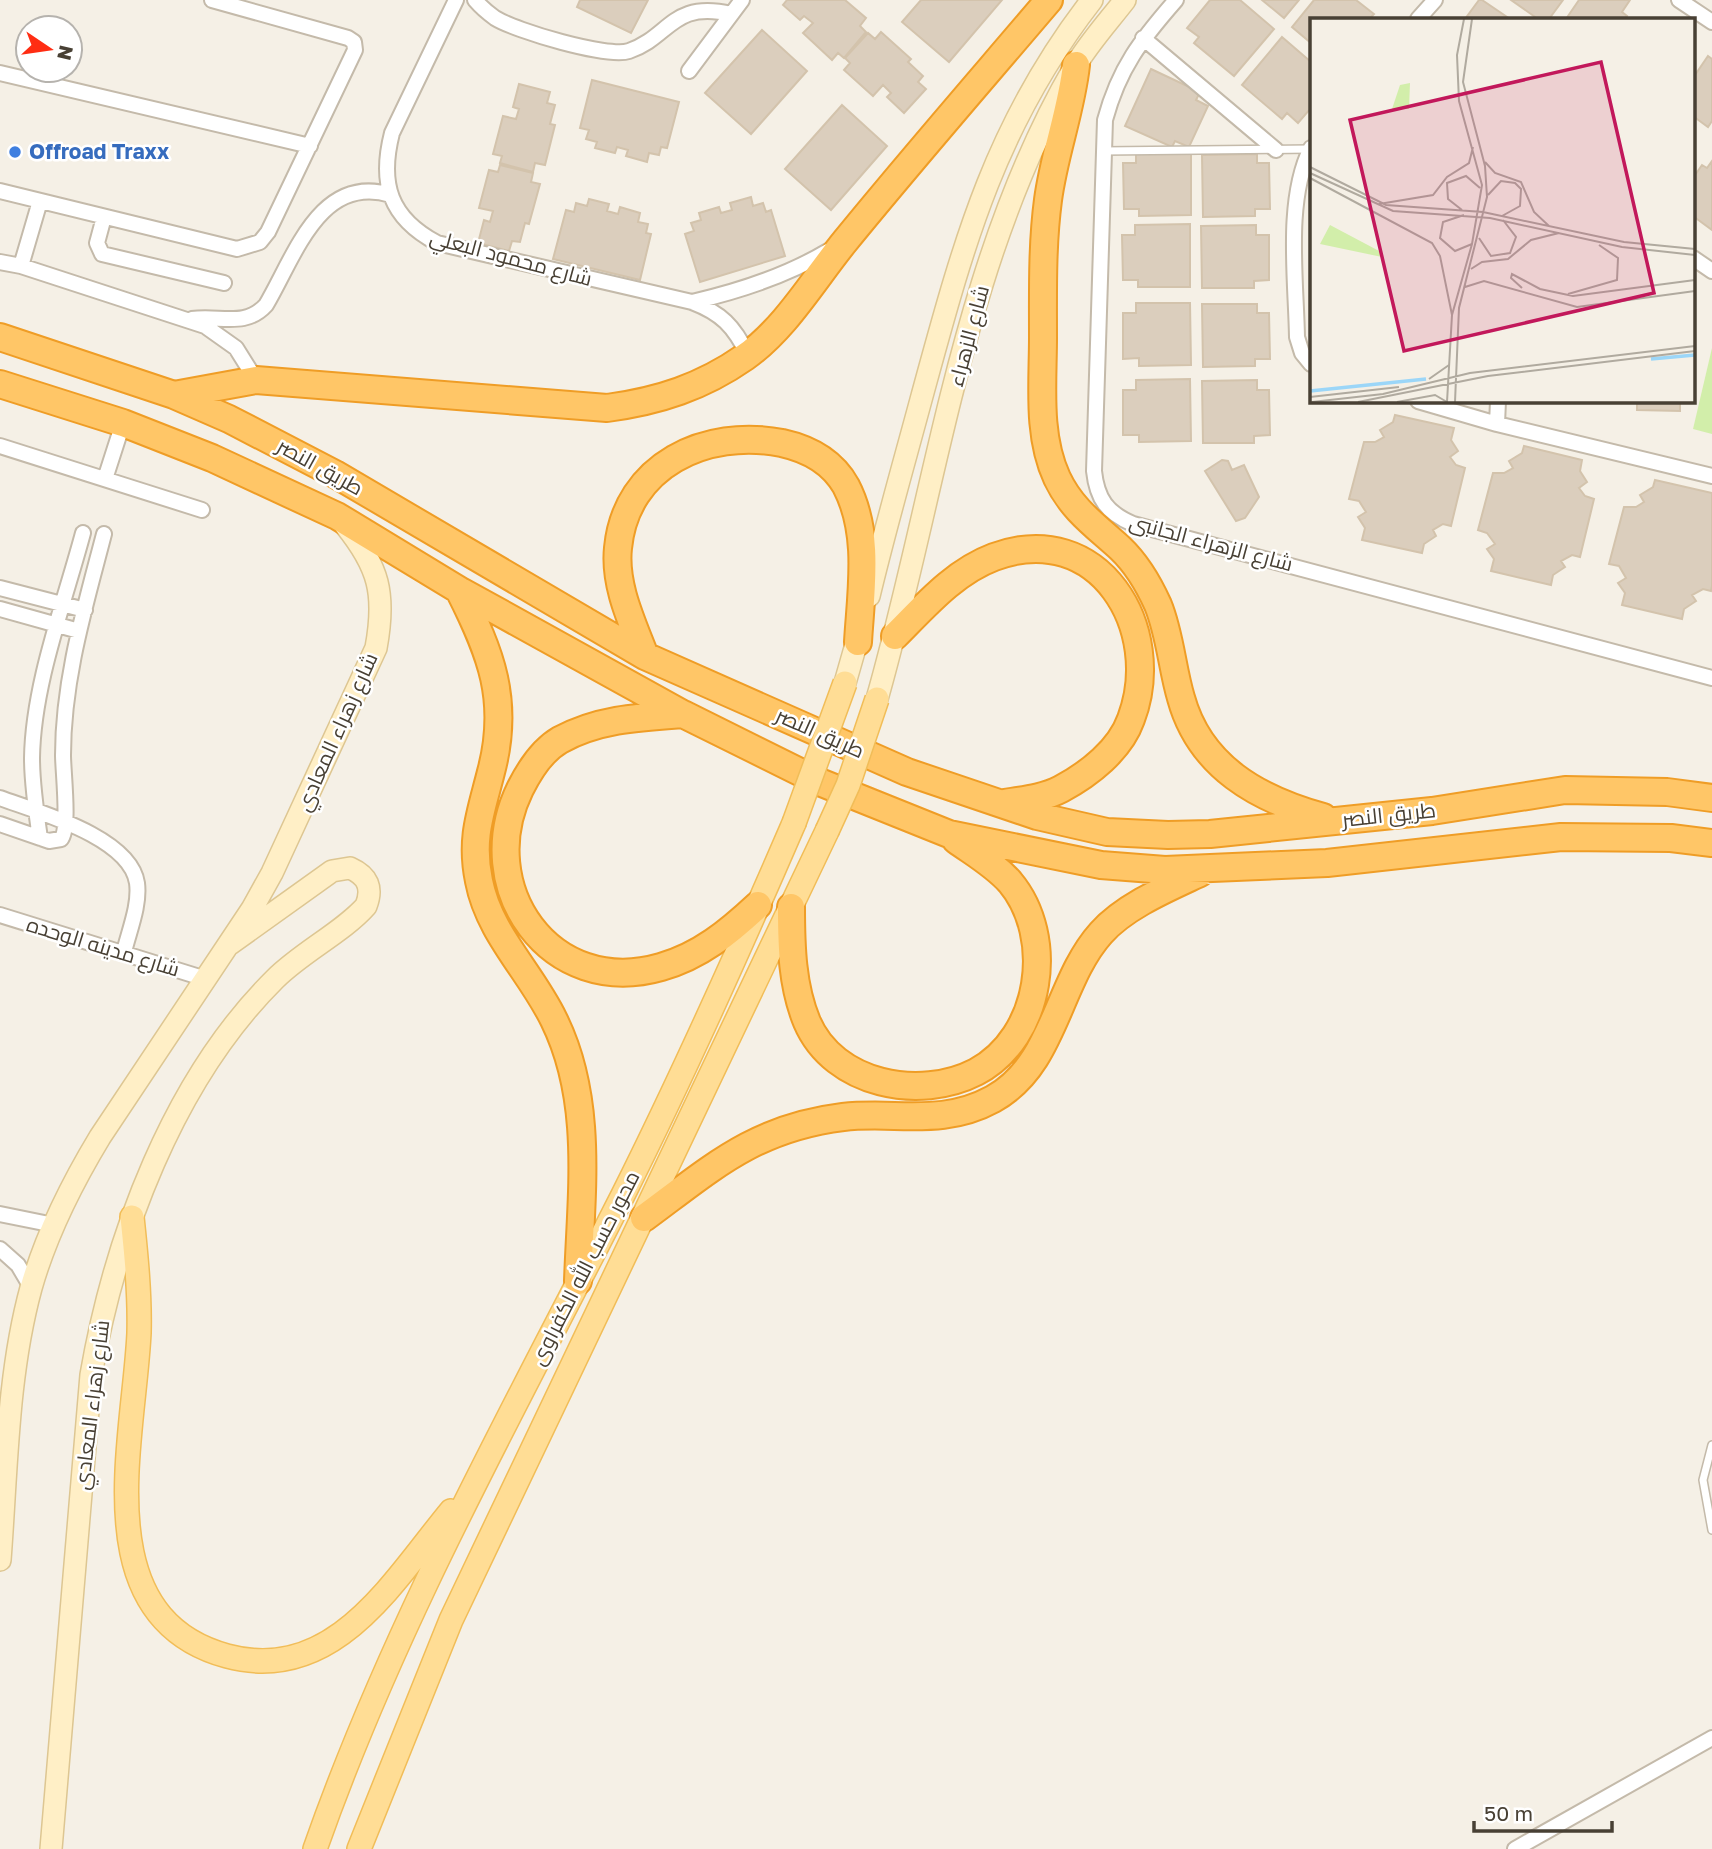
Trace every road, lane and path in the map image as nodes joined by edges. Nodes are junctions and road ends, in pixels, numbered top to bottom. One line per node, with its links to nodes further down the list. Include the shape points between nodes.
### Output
1 (212, 0): 19 (street, via 354,42 352,56)
2 (456, 0): 25 (street, شارع محمود البعلي, via 392,133 387,164)
3 (475, 0): 11 (street, via 508,24 609,53 639,47)
4 (742, 0): 12 (street)
5 (1049, 0): 28 (highway)
6 (1092, 0): 61 (main road, شارع الزهراء, via 1031,89 998,153 971,221)
7 (1125, 0): 16 (main road, شارع الزهراء)
8 (1176, 0): 15 (street, شارع الزهراء الجانبى)
9 (1435, 0): 13 (street)
10 (1679, 0): 14 (street)
11 (688, 4): 12 (street)
12 (730, 14): 17 (street)
13 (1419, 18)
14 (1712, 22)
15 (1143, 38): 21 (street); 22 (street, شارع الزهراء الجانبى, via 1113,91)
16 (1076, 65): 60 (main road, شارع الزهراء, via 1026,167 982,284); 71 (highway, via 1048,198 1043,249 1043,419 1050,459 1080,513 1121,549 1149,586 1166,630 1181,701 1195,734 1214,760 1246,787)
17 (689, 71)
18 (0, 73): 19 (street)
19 (310, 146): 27 (street, via 268,232 249,248 237,250)
20 (1310, 149): 21 (lane)
21 (1276, 150): 22 (lane)
22 (1103, 151): 63 (street, شارع الزهراء الجانبى, via 1094,471 1096,489 1116,517)
23 (1310, 152): 38 (street, via 1297,189 1296,217 1297,337)
24 (0, 191): 26 (street)
25 (391, 195): 34 (street, شارع محمود البعلي, via 414,230 438,243); 35 (street, via 363,190 348,193 324,208 266,305 254,316 236,321)
26 (40, 201): 27 (street); 31 (street)
27 (104, 217): 33 (street, via 97,246 102,254)
28 (845, 241): 34 (street, شارع محمود البعلي, via 774,278); 37 (highway, via 774,331)
29 (1694, 259): 32 (street)
30 (0, 262): 31 (street)
31 (21, 266): 35 (street)
32 (1711, 269)
33 (224, 283)
34 (692, 302): 37 (street, شارع محمود البعلي, via 717,312 736,330)
35 (188, 319): 39 (street, via 220,334 236,348)
36 (0, 337): 41 (highway, طريق النصر)
37 (748, 355): 39 (highway, via 682,392 607,408)
38 (1310, 363)
39 (256, 380): 41 (highway)
40 (0, 384): 44 (highway, طريق النصر)
41 (174, 395): 62 (highway, طريق النصر, via 324,468)
42 (1421, 402): 45 (street)
43 (1498, 402): 45 (street)
44 (123, 423): 48 (street); 50 (highway, طريق النصر)
45 (1497, 424): 47 (street)
46 (0, 446): 48 (street)
47 (1712, 476)
48 (105, 479): 49 (street)
49 (202, 510)
50 (337, 516): 54 (highway, طريق النصر); 81 (main road, شارع زهراء المعادي, via 362,546 381,591 376,648 272,873)
51 (83, 533): 55 (street)
52 (104, 534): 57 (street)
53 (0, 588): 55 (street)
54 (459, 590): 66 (highway, طريق النصر); 89 (highway, via 490,656 499,694 495,755 475,836 485,907 554,1020 574,1074 581,1112)
55 (63, 605): 57 (street); 58 (street)
56 (0, 609): 58 (street)
57 (85, 610): 59 (street)
58 (58, 625): 59 (street); 70 (street, via 33,736)
59 (79, 631): 72 (street, via 63,731)
60 (895, 636): 65 (main road, شارع الزهراء); 69 (highway, via 965,572 995,557 1024,550 1051,551 1083,560 1107,576 1123,599 1140,659 1139,691 1131,721 1113,750 1087,773 1059,790)
61 (858, 642): 62 (highway, via 862,537 845,484 828,462 803,447 738,439 683,452 657,469 638,490 623,520 617,550 619,582); 64 (main road, شارع الزهراء)
62 (645, 656): 69 (highway, طريق النصر, via 907,772)
63 (1712, 678)
64 (845, 683): 78 (main road, محور حسب الله الكفراوى, bridge)
65 (877, 699): 79 (main road, محور حسب الله الكفراوى, bridge, via 848,785)
66 (683, 714): 74 (highway, طريق النصر, via 822,783); 78 (highway, via 590,726 557,741 530,768 507,831 510,885 517,907 537,936 564,958 585,968 622,972 659,968 694,955)
67 (0, 798): 70 (street)
68 (1712, 798): 71 (highway, طريق النصر, via 1667,792 1565,790 1432,811)
69 (999, 804): 71 (highway, طريق النصر, via 1107,832 1144,834 1209,834)
70 (36, 811): 72 (street); 75 (street)
71 (1335, 820)
72 (66, 821): 75 (street, via 61,839); 82 (street, via 118,853 135,875 136,902)
73 (0, 824): 75 (street)
74 (949, 834): 77 (highway, طريق النصر, via 1101,865); 79 (highway, via 1010,883 1028,911 1037,944 1034,994 1022,1024 1003,1050 978,1071 946,1084 889,1084 855,1074 828,1052 808,1024 796,986)
75 (40, 838)
76 (1712, 843): 77 (highway, طريق النصر, via 1561,837 1327,863)
77 (1207, 869): 86 (highway, via 1156,895 1102,931 1078,965 1032,1063 995,1098 934,1117 845,1117 764,1137 736,1150)
78 (758, 905): 89 (main road, محور حسب الله الكفراوى, via 681,1076)
79 (791, 907): 86 (main road, محور حسب الله الكفراوى)
80 (0, 915): 82 (street, شارع مدينه الوحده)
81 (230, 944): 83 (main road, شارع زهراء المعادي); 85 (main road, شارع زهراء المعادي, via 332,871 351,868 370,888 366,906 275,979 213,1055 165,1141)
82 (124, 952): 83 (street, شارع مدينه الوحده)
83 (206, 979): 87 (main road, شارع زهراء المعادي, via 100,1138)
84 (0, 1214): 87 (street)
85 (132, 1217): 92 (main road, via 139,1331 127,1516 129,1550 139,1582 181,1635 210,1651 243,1660 276,1661 309,1653 339,1638 365,1615); 96 (main road, شارع زهراء المعادي, via 103,1315 92,1376)
86 (643, 1218): 98 (main road, محور حسب الله الكفراوى, via 451,1620)
87 (54, 1225): 90 (main road, شارع زهراء المعادي)
88 (0, 1249): 90 (street, via 18,1265)
89 (578, 1280): 92 (main road, محور حسب الله الكفراوى)
90 (31, 1287): 94 (main road, شارع زهراء المعادي, via 14,1377)
91 (1712, 1445): 93 (lane, via 1703,1480)
92 (475, 1482): 97 (main road, محور حسب الله الكفراوى, via 419,1598)
93 (1712, 1530)
94 (0, 1560)
95 (1712, 1738): 99 (street)
96 (51, 1849)
97 (315, 1849)
98 (359, 1849)
99 (1515, 1849)

